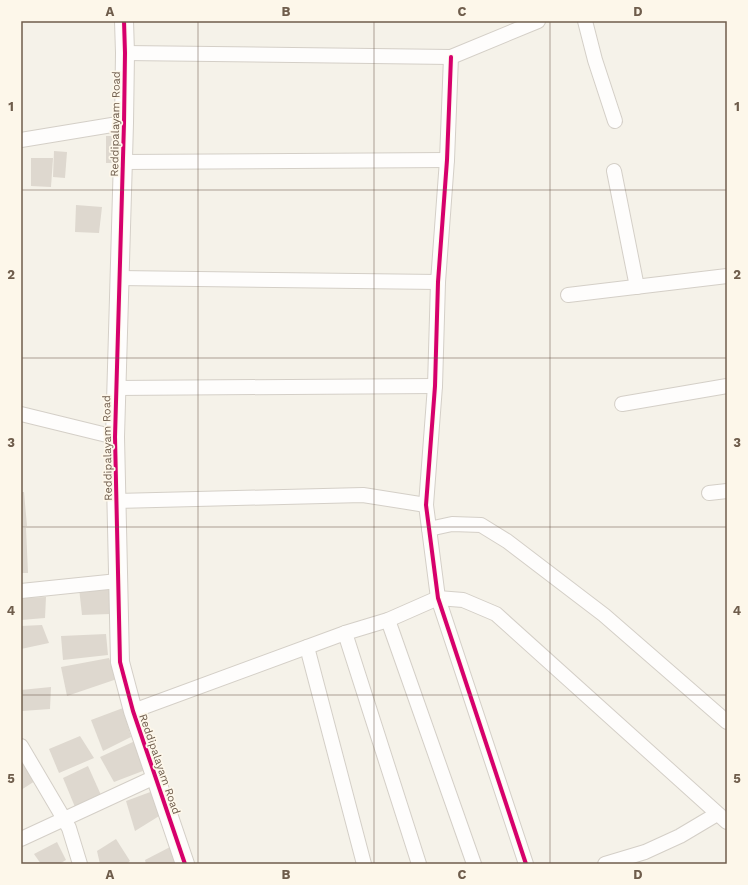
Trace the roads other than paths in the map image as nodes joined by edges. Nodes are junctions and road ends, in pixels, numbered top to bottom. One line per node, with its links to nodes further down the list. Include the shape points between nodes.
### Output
1 (124, 21): 4 (street, Reddipalayam Road)
2 (538, 21): 5 (street)
3 (585, 21): 6 (street)
4 (125, 53): 5 (street); 7 (street, Reddipalayam Road)
5 (451, 57): 9 (street)
6 (615, 121)
7 (124, 123): 8 (street); 10 (street, Reddipalayam Road)
8 (21, 140)
9 (447, 160): 10 (street); 14 (street)
10 (123, 162): 13 (street, Reddipalayam Road)
11 (614, 171): 15 (street)
12 (727, 276): 15 (street)
13 (119, 278): 14 (street); 19 (street, Reddipalayam Road)
14 (438, 282): 17 (street)
15 (637, 287): 16 (street)
16 (568, 295)
17 (435, 386): 19 (street); 26 (street)
18 (727, 386): 20 (street)
19 (115, 388): 22 (street, Reddipalayam Road)
20 (622, 404)
21 (21, 414): 22 (street)
22 (115, 437): 25 (street, Reddipalayam Road)
23 (727, 491): 24 (street)
24 (708, 493)
25 (116, 501): 26 (street, via 363,495); 28 (street, Reddipalayam Road)
26 (426, 505): 27 (street)
27 (429, 529): 30 (street); 35 (street, via 452,524 481,525 507,541 604,614)
28 (118, 581): 29 (street); 34 (street, Reddipalayam Road, via 120,662)
29 (21, 591)
30 (438, 598): 31 (street); 38 (street, via 463,600 496,614); 46 (street)
31 (388, 620): 32 (street); 45 (street)
32 (345, 634): 33 (street); 44 (street)
33 (307, 647): 34 (street); 43 (street)
34 (133, 711): 37 (street, Reddipalayam Road)
35 (727, 722)
36 (21, 746): 39 (street)
37 (155, 777): 39 (street); 42 (street, Reddipalayam Road)
38 (722, 818): 47 (street, via 645,852)
39 (64, 819): 40 (street); 41 (street)
40 (21, 839)
41 (80, 864)
42 (185, 864)
43 (364, 864)
44 (419, 864)
45 (474, 864)
46 (526, 864)
47 (605, 864)

